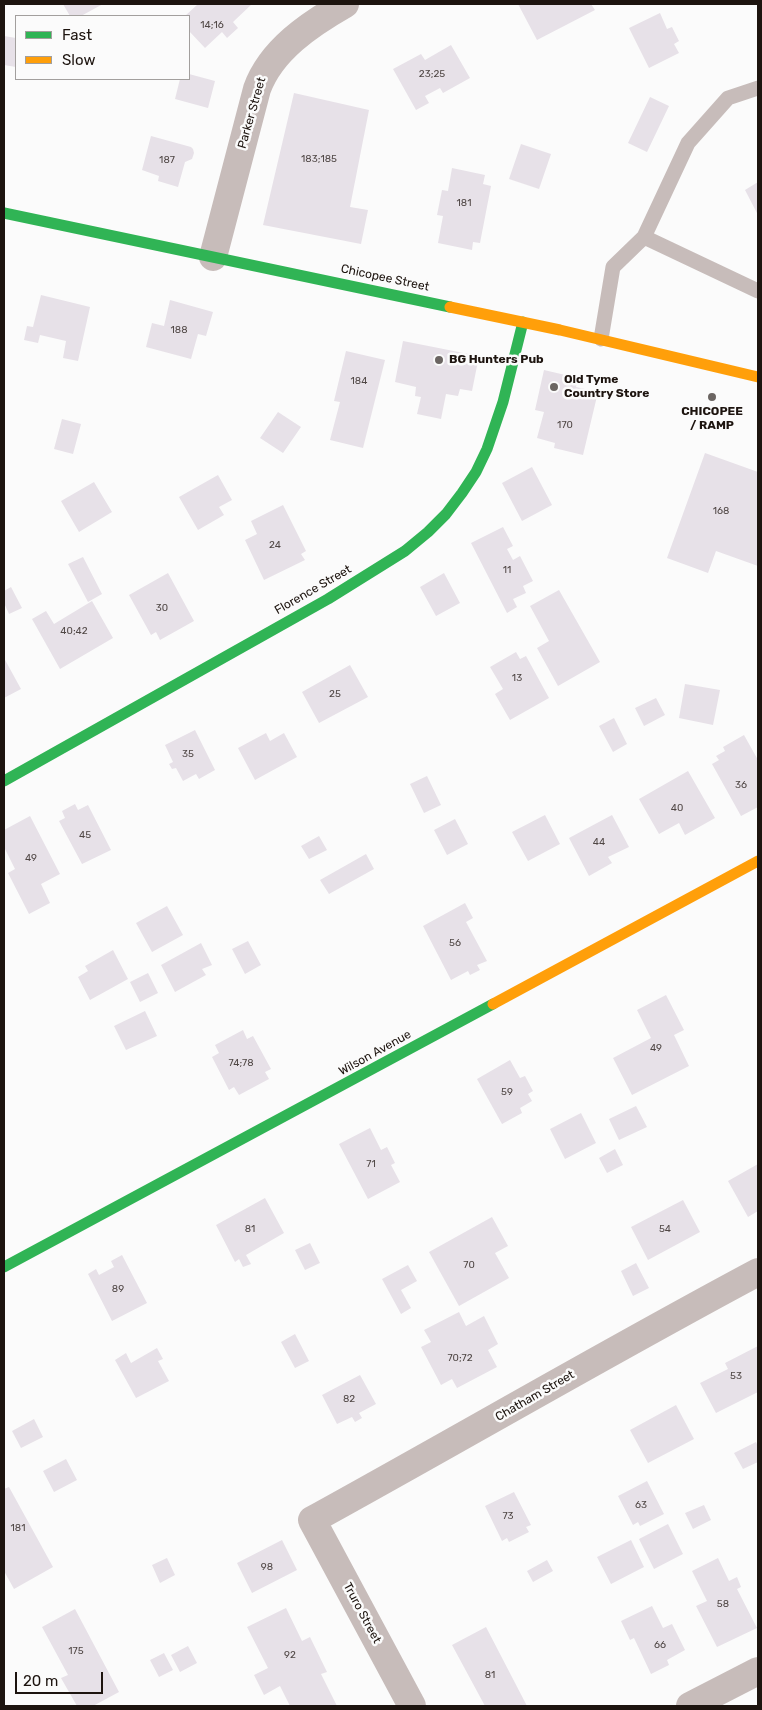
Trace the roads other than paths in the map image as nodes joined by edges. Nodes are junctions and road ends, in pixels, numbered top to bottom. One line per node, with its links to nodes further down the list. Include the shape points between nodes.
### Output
1 (345, 4): 5 (street, Parker Street, via 307,28 266,69 257,89)
2 (758, 88): 4 (lane, via 728,98 688,143)
3 (4, 213): 5 (street, Chicopee Street)
4 (644, 237): 6 (lane); 8 (lane, via 613,267)
5 (213, 257): 7 (street, Chicopee Street)
6 (758, 290)
7 (523, 322): 8 (street, Chicopee Street); 10 (street, Florence Street, via 506,393 487,449 462,493 428,532 405,551 328,599)
8 (601, 339): 9 (street, Chicopee Street)
9 (758, 377)
10 (4, 781)
11 (758, 861): 12 (street, Wilson Avenue)
12 (4, 1268)
13 (758, 1272): 14 (street, Chatham Street)
14 (312, 1520): 16 (street, Truro Street)
15 (758, 1671): 17 (street)
16 (412, 1706)
17 (690, 1706)

